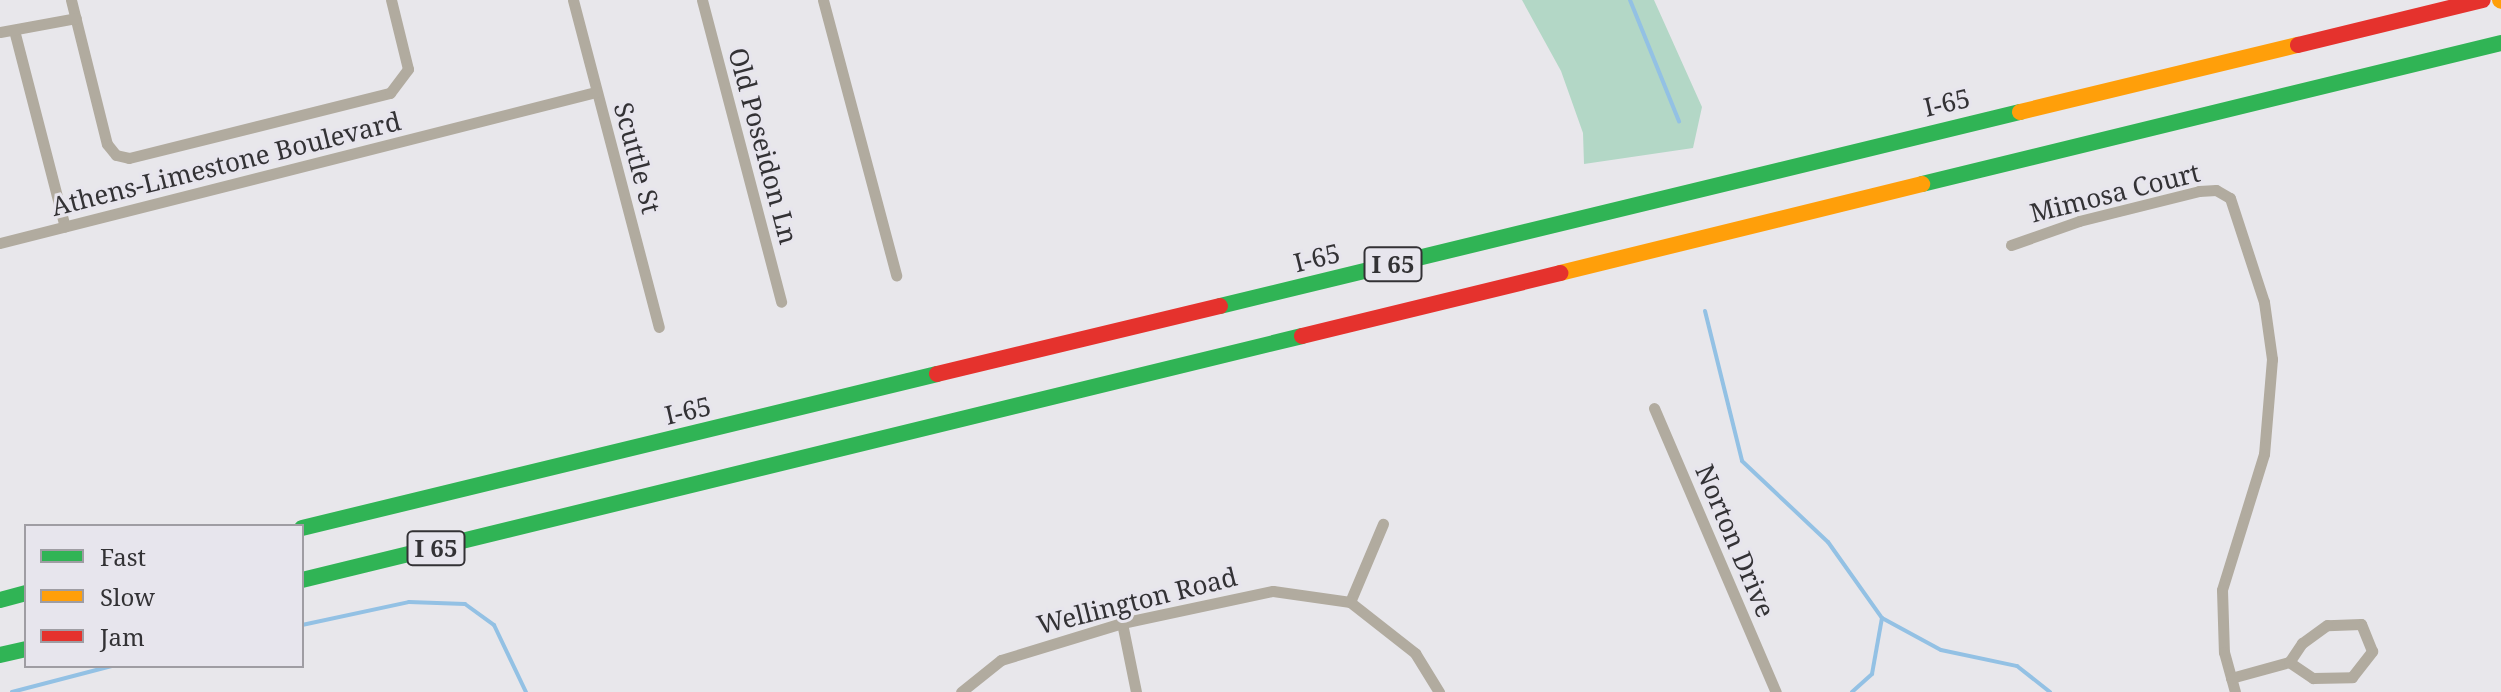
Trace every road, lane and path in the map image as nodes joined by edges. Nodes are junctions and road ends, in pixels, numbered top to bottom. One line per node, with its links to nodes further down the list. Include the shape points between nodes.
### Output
1 (71, 0): 7 (street)
2 (391, 0): 7 (street, via 408,69 390,93 129,158 116,155 107,144)
3 (573, 0): 11 (street, Scuttle St)
4 (702, 0): 16 (street, Old Poseidon Ln)
5 (823, 0): 15 (street)
6 (2483, 0): 20 (highway, I-65 / I 65)
7 (76, 18): 8 (street)
8 (14, 30): 9 (street); 12 (street)
9 (0, 32)
10 (2501, 43): 21 (highway, I 65)
11 (596, 92): 12 (street, Athens-Limestone Boulevard); 17 (street, Scuttle St)
12 (65, 227): 13 (street, Athens-Limestone Boulevard)
13 (0, 243)
14 (2011, 245): 29 (street, Mimosa Court, via 2079,221 2199,191 2216,190 2230,198 2264,302 2272,359 2264,454 2222,590 2224,652)
15 (896, 275)
16 (781, 302)
17 (659, 327)
18 (1654, 408): 33 (street, Norton Drive)
19 (1383, 524): 24 (street)
20 (304, 528)
21 (304, 580)
22 (24, 592): 23 (highway)
23 (0, 597)
24 (1350, 602): 25 (street, Wellington Road, via 1273,591); 32 (street, Wellington Road, via 1415,653)
25 (1122, 623): 30 (street, Wellington Road, via 1001,660); 31 (street)
26 (24, 649): 27 (highway)
27 (0, 655)
28 (2289, 662): 28 (street, via 2313,678 2352,677 2372,651 2361,624 2327,625 2302,643); 29 (street)
29 (2231, 678): 34 (street)
30 (961, 692)
31 (1136, 692)
32 (1439, 692)
33 (1776, 692)
34 (2235, 692)

